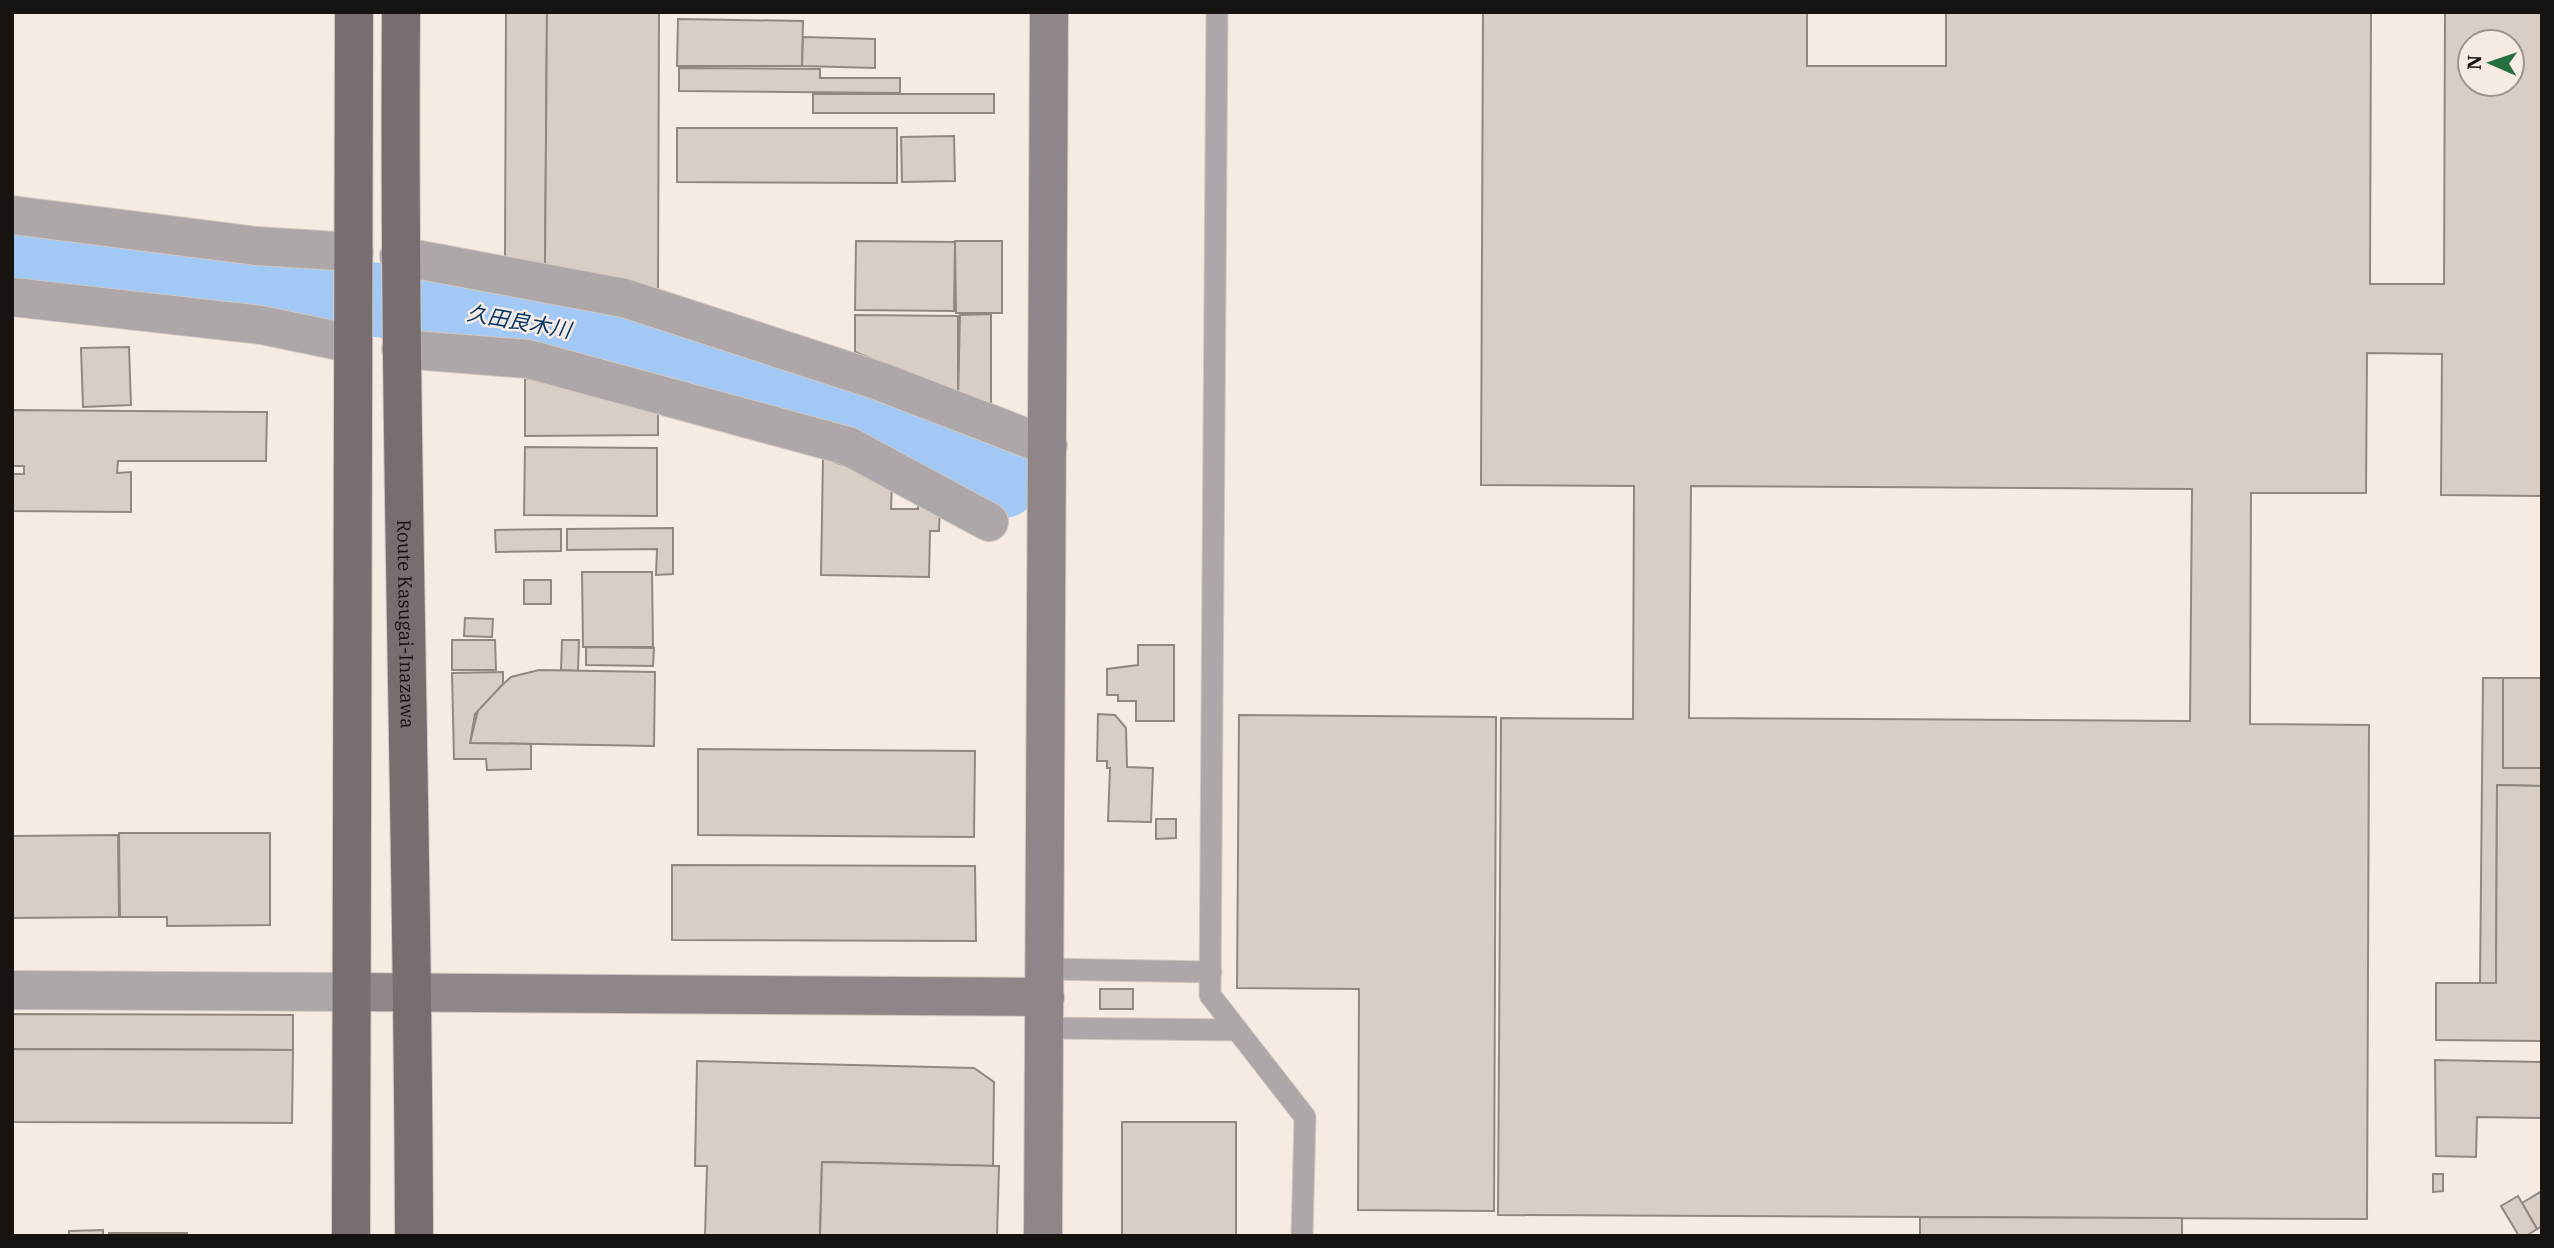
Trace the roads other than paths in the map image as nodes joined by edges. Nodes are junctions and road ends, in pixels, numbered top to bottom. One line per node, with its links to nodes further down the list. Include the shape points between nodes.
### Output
1 (354, 12): 6 (main road)
2 (401, 12): 7 (main road, Route Kasugai-Inazawa)
3 (1049, 12): 11 (street)
4 (1217, 12): 13 (lane)
5 (12, 215): 6 (street)
6 (354, 258): 9 (main road)
7 (399, 263): 10 (main road, Route Kasugai-Inazawa); 11 (street, via 624,298 879,381)
8 (12, 298): 9 (street, via 261,325)
9 (353, 340): 15 (main road)
10 (401, 345): 12 (street, via 528,359 848,446); 16 (main road, Route Kasugai-Inazawa)
11 (1048, 446): 17 (street)
12 (989, 522)
13 (1210, 972): 17 (lane); 18 (lane, via 1210,995)
14 (12, 990): 15 (street)
15 (352, 992): 16 (street); 19 (main road)
16 (413, 992): 17 (street); 20 (main road, Route Kasugai-Inazawa)
17 (1045, 998): 18 (lane); 21 (street)
18 (1237, 1030): 22 (lane, via 1305,1117)
19 (351, 1236)
20 (414, 1236)
21 (1043, 1236)
22 (1302, 1236)

